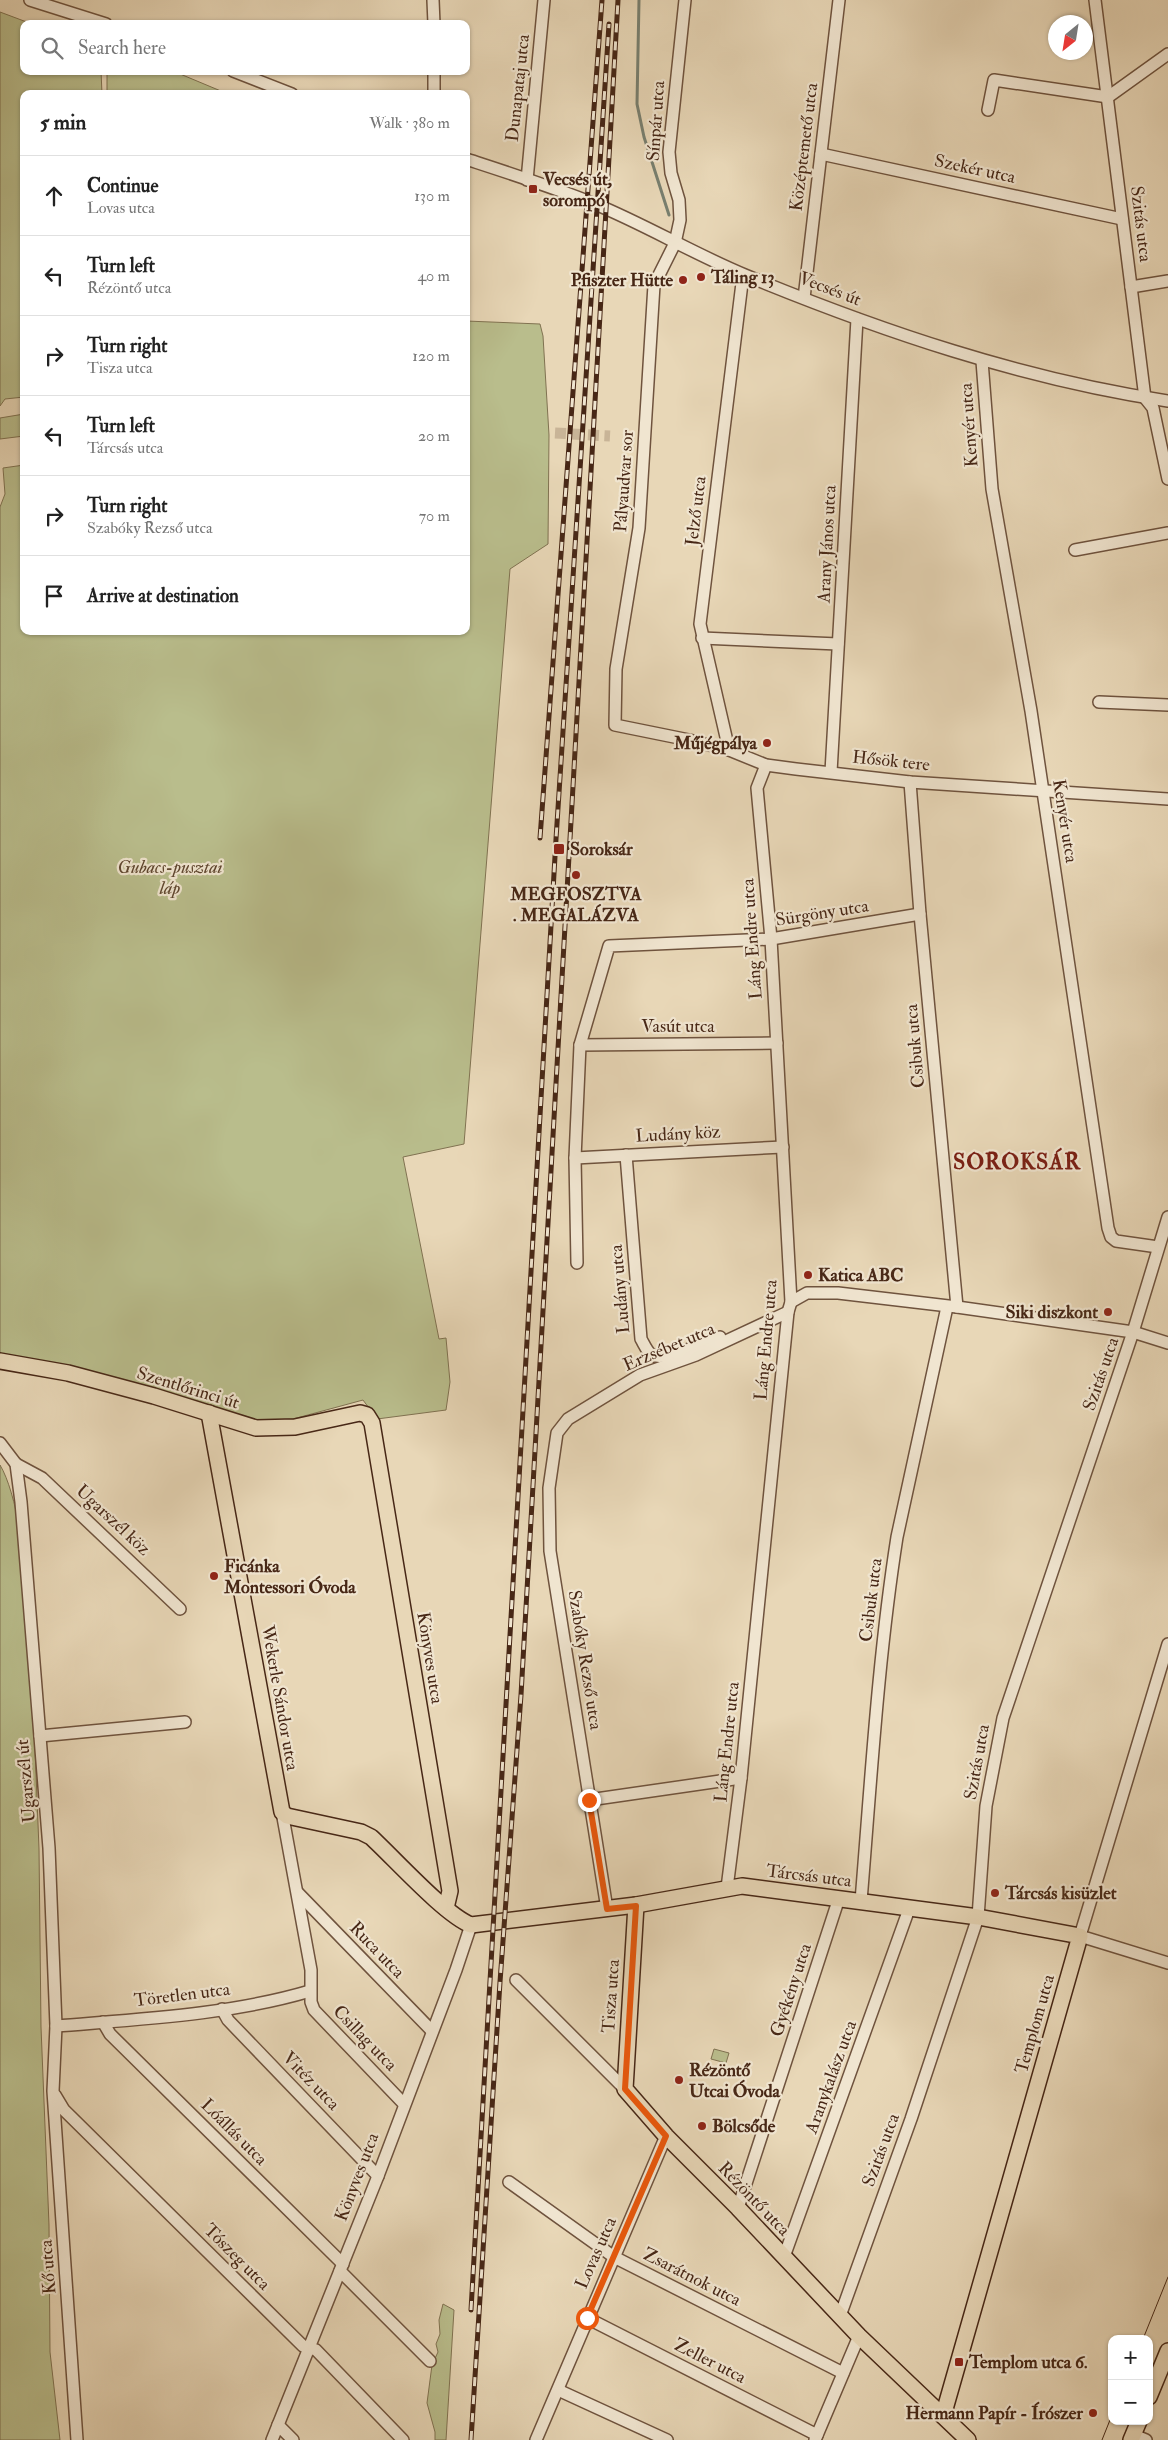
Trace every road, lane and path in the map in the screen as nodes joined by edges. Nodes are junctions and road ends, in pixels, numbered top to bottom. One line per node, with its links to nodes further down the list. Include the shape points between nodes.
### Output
1 (30, 0): 7 (street)
2 (433, 0): 8 (street)
3 (544, 0): 18 (street, Dunapataj utca)
4 (685, 0): 20 (street, Sínpár utca, via 669,152 670,173 679,200 680,220)
5 (839, 0): 16 (street, Középtemető utca)
6 (1095, 0): 14 (street, Szitás utca)
7 (93, 20)
8 (434, 20)
9 (1168, 54): 14 (street)
10 (243, 75): 12 (street)
11 (434, 75): 13 (street)
12 (282, 90)
13 (434, 90)
14 (1108, 97): 15 (street, via 994,80); 19 (street, Szitás utca)
15 (988, 110)
16 (821, 154): 19 (street, Szekér utca); 24 (street, Középtemető utca)
17 (470, 160): 18 (street, Vecsés út)
18 (527, 180): 20 (street, Vecsés út, via 596,205)
19 (1122, 219): 23 (street, Szitás utca)
20 (675, 243): 21 (street, Vecsés út); 36 (street, Pályaudvar sor, via 654,285 639,528 616,669)
21 (743, 274): 24 (street, Vecsés út); 32 (street, Jelző utca, via 700,624)
22 (1168, 281): 23 (street)
23 (1131, 287): 27 (street, Szitás utca)
24 (804, 298): 25 (street, Vecsés út)
25 (858, 319): 26 (street, Vecsés út); 33 (street, Arany János utca)
26 (982, 361): 27 (street, Vecsés út); 41 (street, Kenyér utca, via 992,489)
27 (1145, 398): 28 (street, Vecsés út); 29 (street, Szitás utca, via 1153,408)
28 (1168, 401)
29 (1168, 479)
30 (1168, 532): 31 (street)
31 (1075, 550)
32 (702, 638): 33 (street); 37 (street, Jelző utca)
33 (838, 644): 39 (street, Arany János utca)
34 (1099, 702): 35 (street)
35 (1168, 705)
36 (615, 725): 37 (street, Hősök tere)
37 (729, 750): 38 (street, Hősök tere)
38 (766, 765): 39 (street, Hősök tere); 44 (street, Láng Endre utca, via 757,788)
39 (831, 772): 40 (street, Hősök tere)
40 (910, 782): 41 (street, Hősök tere); 43 (street, Csibuk utca)
41 (1043, 790): 42 (street, Hősök tere); 51 (street, Kenyér utca, via 1110,1237 1116,1241)
42 (1168, 799)
43 (920, 914): 44 (street, Sürgöny utca); 54 (street, Csibuk utca)
44 (771, 939): 45 (street, Láng Endre utca); 46 (street, Sürgöny utca, via 608,946)
45 (777, 1043): 46 (street, Vasút utca); 47 (street, Láng Endre utca)
46 (580, 1045): 49 (street)
47 (783, 1147): 48 (street, Ludány köz); 53 (street, Láng Endre utca)
48 (626, 1154): 49 (street, Ludány köz); 56 (street, Ludány utca, via 641,1339 646,1348 652,1355 663,1357 727,1334)
49 (575, 1158): 52 (street)
50 (1168, 1217): 51 (street, Szitás utca)
51 (1158, 1247): 55 (street, Szitás utca)
52 (577, 1263)
53 (789, 1307): 54 (street, Erzsébet utca, via 807,1294 838,1293); 56 (street, Erzsébet utca); 68 (street, Láng Endre utca)
54 (952, 1307): 55 (street, Erzsébet utca); 74 (street, Csibuk utca, via 891,1574 880,1668)
55 (1133, 1332): 57 (street, Erzsébet utca); 79 (street, Szitás utca, via 1000,1726 986,1806)
56 (740, 1336): 61 (street, Erzsébet utca, via 640,1375)
57 (1168, 1343)
58 (0, 1361): 59 (main road, Szentlőrinci út, via 68,1374)
59 (209, 1413): 60 (main road, Szentlőrinci út, via 256,1428 277,1428 360,1413); 70 (main road, Wekerle Sándor utca)
60 (367, 1415): 76 (main road, Könyves utca, via 372,1423 450,1891)
61 (568, 1419): 69 (street, Szabóky Rezső utca, via 557,1433 549,1488 549,1543)
62 (0, 1443): 63 (street)
63 (16, 1464): 64 (street, Ugarszél köz, via 42,1478); 67 (street, Ugarszél út)
64 (180, 1609)
65 (1168, 1644): 81 (street, Templom utca)
66 (186, 1722): 67 (street)
67 (40, 1736): 87 (street, Ugarszél út, via 49,1848)
68 (741, 1778): 69 (street); 71 (street, Láng Endre utca)
69 (589, 1800): 77 (street, Szabóky Rezső utca)
70 (282, 1812): 72 (street, Wekerle Sándor utca); 76 (main road, via 287,1816 371,1836)
71 (727, 1888): 73 (main road, Tárcsás utca, via 742,1886); 75 (main road, Tárcsás utca)
72 (298, 1892): 84 (street, Wekerle Sándor utca, via 310,1970); 88 (street, Ruca utca)
73 (839, 1898): 74 (main road, Tárcsás utca); 95 (street, Gyékény utca)
74 (862, 1901): 78 (main road, Tárcsás utca)
75 (636, 1906): 77 (main road, Tárcsás utca); 89 (main road, Tisza utca)
76 (446, 1908): 80 (main road, via 463,1922)
77 (607, 1909): 80 (main road, Tárcsás utca)
78 (909, 1909): 79 (main road, Tárcsás utca); 97 (street, Aranykalász utca)
79 (978, 1917): 81 (main road, Tárcsás utca); 99 (street, Szitás utca, via 911,2119)
80 (471, 1924): 88 (street, Könyves utca)
81 (1080, 1936): 82 (street, Tárcsás utca); 108 (main road, Templom utca)
82 (1168, 1963)
83 (516, 1980): 89 (street, Rézöntő utca)
84 (310, 1991): 85 (street, Töretlen utca, via 276,2001); 91 (street, Csillag utca, via 314,2010)
85 (222, 2009): 86 (street, Töretlen utca); 93 (street, Vitéz utca, via 228,2020)
86 (103, 2022): 87 (street, Töretlen utca); 98 (street, Lóállás utca, via 110,2034)
87 (56, 2026): 90 (street, Ugarszél út)
88 (432, 2031): 91 (street, Könyves utca)
89 (625, 2089): 92 (main road, Rézöntő utca)
90 (53, 2091): 102 (street, Tószeg utca, via 64,2110 303,2346); 111 (street, Kő utca)
91 (404, 2104): 93 (street, Könyves utca)
92 (666, 2136): 95 (main road, Rézöntő utca); 96 (street, Lovas utca)
93 (378, 2176): 98 (street, Könyves utca)
94 (509, 2182): 96 (street, Zsarátnok utca)
95 (738, 2208): 97 (main road, Rézöntő utca)
96 (614, 2257): 100 (street, Lovas utca); 105 (street, Zsarátnok utca)
97 (784, 2257): 99 (main road, Rézöntő utca)
98 (342, 2267): 102 (street, Könyves utca); 104 (street, Lóállás utca)
99 (840, 2316): 101 (main road, Rézöntő utca)
100 (587, 2318): 107 (street, Lovas utca); 110 (street, Zeller utca)
101 (859, 2336): 105 (street); 108 (main road, Rézöntő utca)
102 (310, 2348): 109 (street, Könyves utca); 114 (street, Tószeg utca, via 316,2350)
103 (1168, 2351): 106 (main road)
104 (430, 2361)
105 (843, 2373): 110 (street)
106 (1153, 2387)
107 (558, 2390): 115 (street, Lovas utca); 116 (street)
108 (943, 2416): 117 (main road, Rézöntő utca)
109 (278, 2425): 112 (street, Könyves utca); 113 (street)
110 (816, 2438)
111 (77, 2440)
112 (272, 2440)
113 (293, 2440)
114 (403, 2440)
115 (536, 2440)
116 (667, 2440)
117 (968, 2440)

